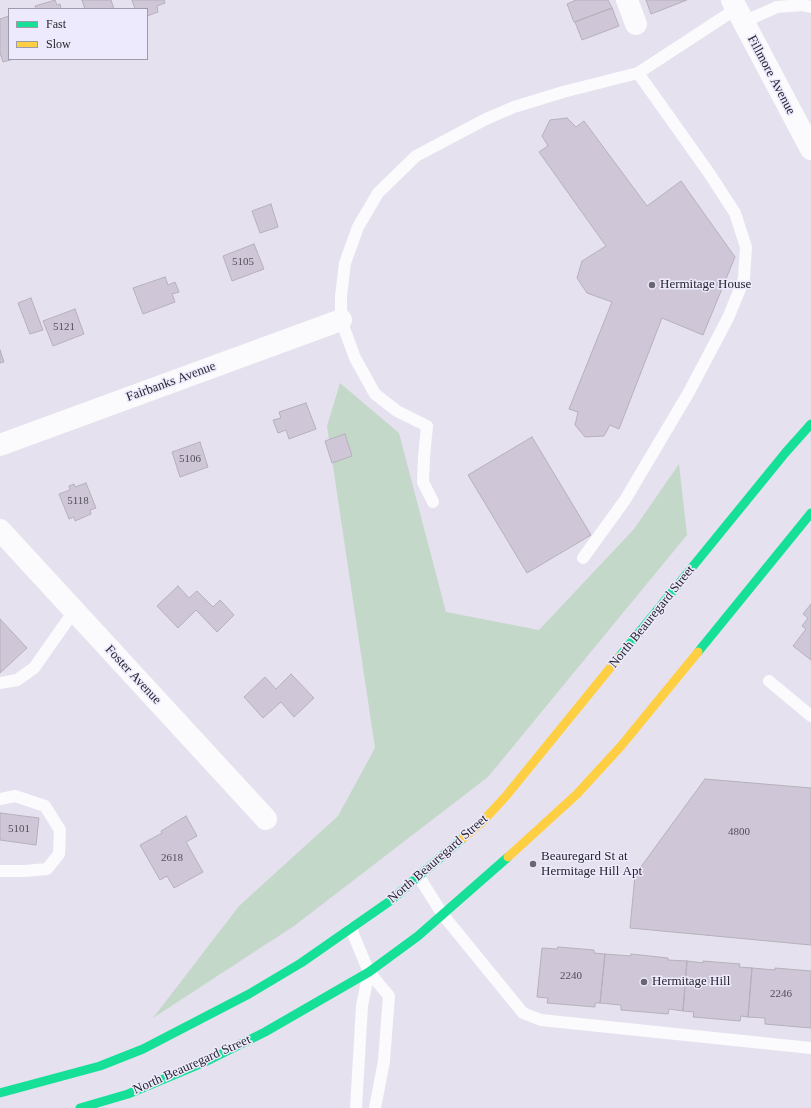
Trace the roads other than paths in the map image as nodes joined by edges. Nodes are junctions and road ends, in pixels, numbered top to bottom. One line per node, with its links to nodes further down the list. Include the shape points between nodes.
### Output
1 (627, 0): 4 (street)
2 (811, 7): 3 (lane, via 802,5)
3 (737, 10): 5 (lane); 6 (street, Fillmore Avenue)
4 (636, 24)
5 (638, 73): 7 (lane, via 514,107 416,156 378,193 358,227 345,263); 13 (lane, via 709,173 734,213 746,247 744,279 728,318 689,392 625,500)
6 (811, 149)
7 (341, 320): 9 (street, Fairbanks Avenue); 10 (lane, via 355,358 375,394 397,411 427,426 423,482)
8 (811, 424): 21 (main road, North Beauregard Street, via 506,796 482,822)
9 (0, 445)
10 (433, 502)
11 (811, 513): 22 (main road, North Beauregard Street, via 621,746 576,794)
12 (0, 530): 14 (street, Foster Avenue)
13 (583, 558)
14 (74, 611): 16 (lane, via 34,668 17,680); 19 (street, Foster Avenue)
15 (768, 680): 17 (lane)
16 (0, 683)
17 (811, 716)
18 (0, 799): 20 (lane, via 15,796 45,806 60,830 59,854 48,869)
19 (266, 819)
20 (0, 871)
21 (419, 877): 22 (lane); 23 (main road, North Beauregard Street)
22 (443, 915): 24 (main road, North Beauregard Street); 25 (lane, via 523,1013 541,1020)
23 (351, 929): 24 (lane); 26 (main road, North Beauregard Street, via 249,994 143,1049 100,1066)
24 (369, 972): 27 (main road, North Beauregard Street, via 265,1032 207,1061); 30 (lane, via 362,1014); 31 (lane, via 389,996 384,1061)
25 (811, 1048)
26 (0, 1093)
27 (128, 1094): 28 (main road, North Beauregard Street); 29 (main road)
28 (80, 1108)
29 (116, 1108)
30 (356, 1108)
31 (375, 1108)

